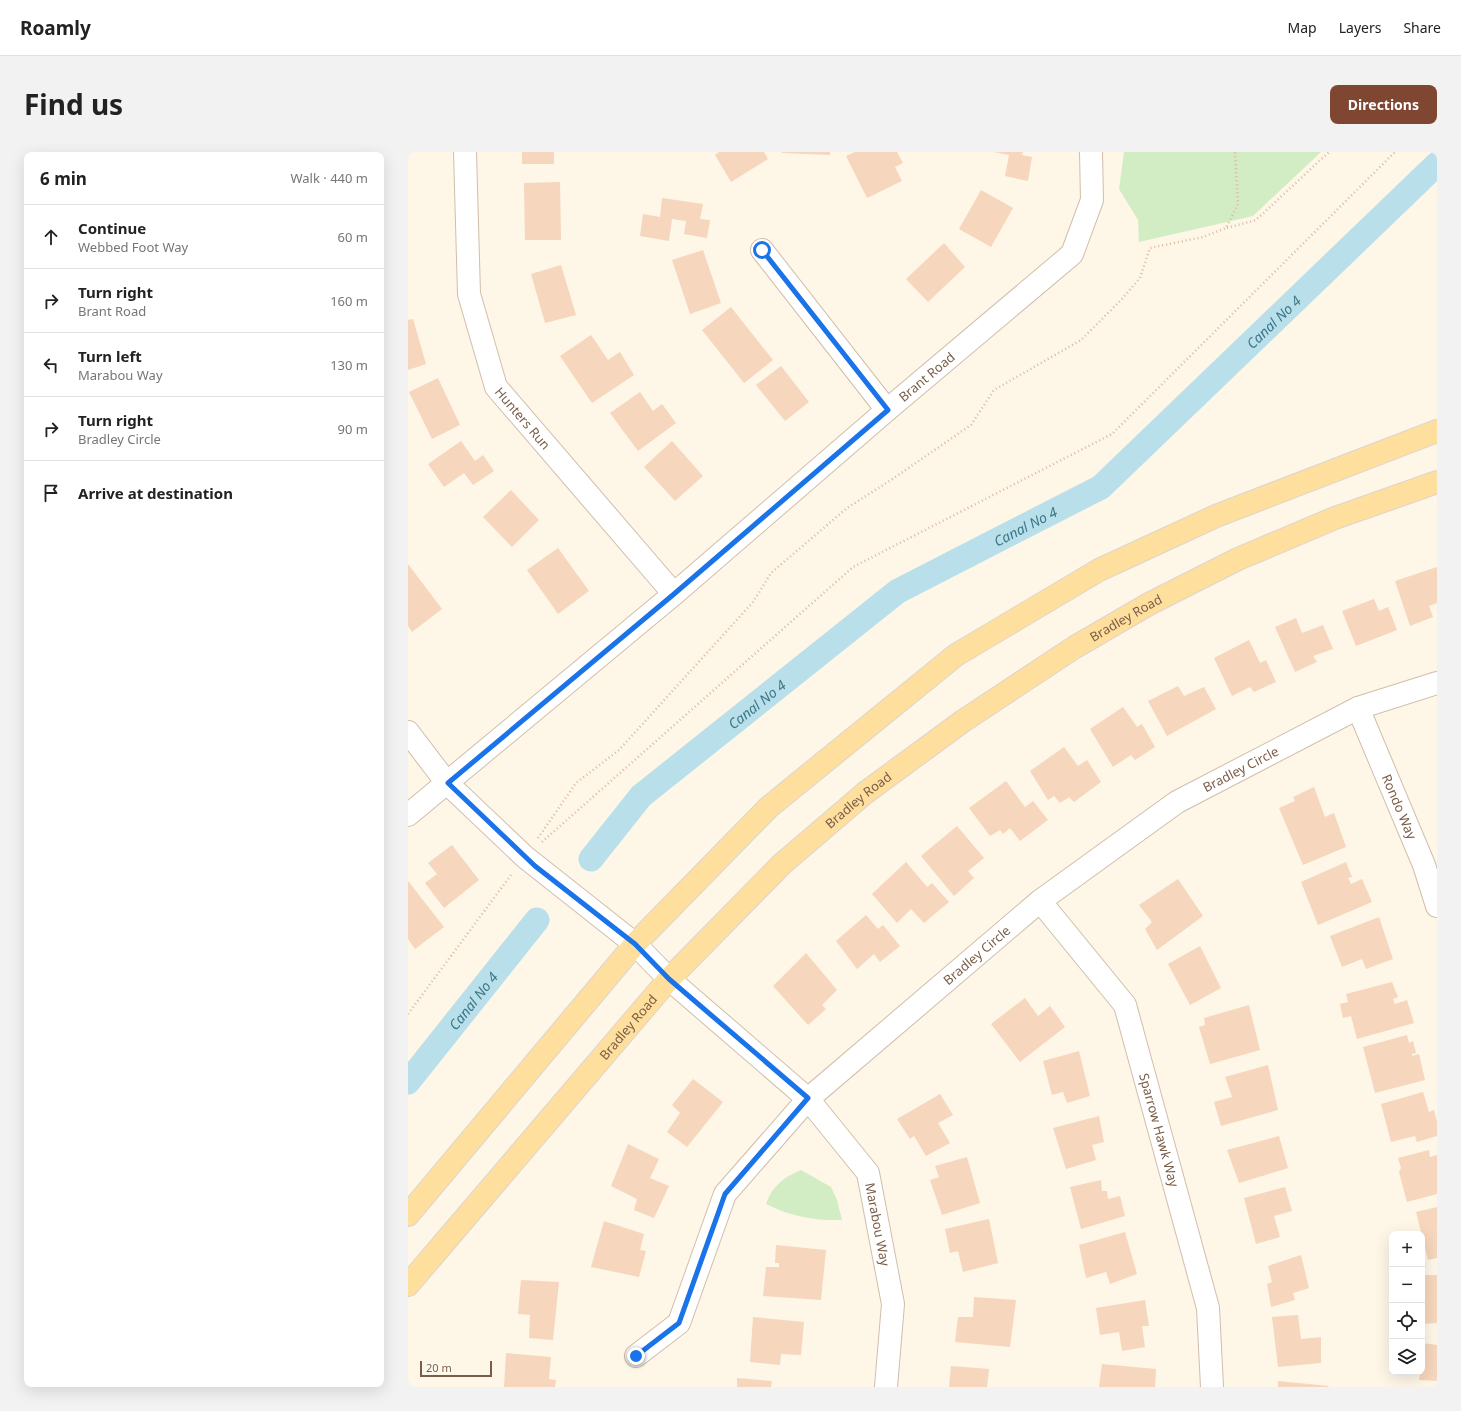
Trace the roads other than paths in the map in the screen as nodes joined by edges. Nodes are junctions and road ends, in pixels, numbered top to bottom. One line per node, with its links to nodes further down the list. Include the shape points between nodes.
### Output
1 (465, 152): 7 (street, Hunters Run, via 468,294 496,387)
2 (1091, 152): 4 (street, Brant Road, via 1092,200 1072,254)
3 (762, 250): 4 (street)
4 (888, 410): 7 (street, Brant Road)
5 (1437, 431): 15 (main road, via 1209,519 1099,570 956,655 769,807)
6 (1437, 482): 16 (main road, Bradley Road, via 1335,518 1238,559 1149,604 1075,647 963,721 865,793 782,864)
7 (674, 594): 11 (street, Brant Road)
8 (1437, 684): 9 (street, Bradley Circle)
9 (1358, 708): 13 (street, Bradley Circle, via 1178,802); 14 (street, Rondo Way, via 1424,865)
10 (408, 732): 11 (street, Marabou Way)
11 (448, 783): 12 (street, Brant Road); 15 (street, Marabou Way, via 525,857)
12 (408, 815)
13 (1040, 901): 17 (street, Bradley Circle); 22 (street, Sparrow Hawk Way, via 1126,1004 1208,1308)
14 (1437, 906)
15 (635, 944): 16 (street, Marabou Way); 18 (main road)
16 (669, 979): 17 (street, Marabou Way); 19 (main road, Bradley Road)
17 (808, 1098): 20 (street, Bradley Circle, via 725,1194 679,1323); 21 (street, Marabou Way, via 868,1173 894,1304)
18 (408, 1215)
19 (408, 1285)
20 (636, 1356)
21 (886, 1387)
22 (1212, 1387)

